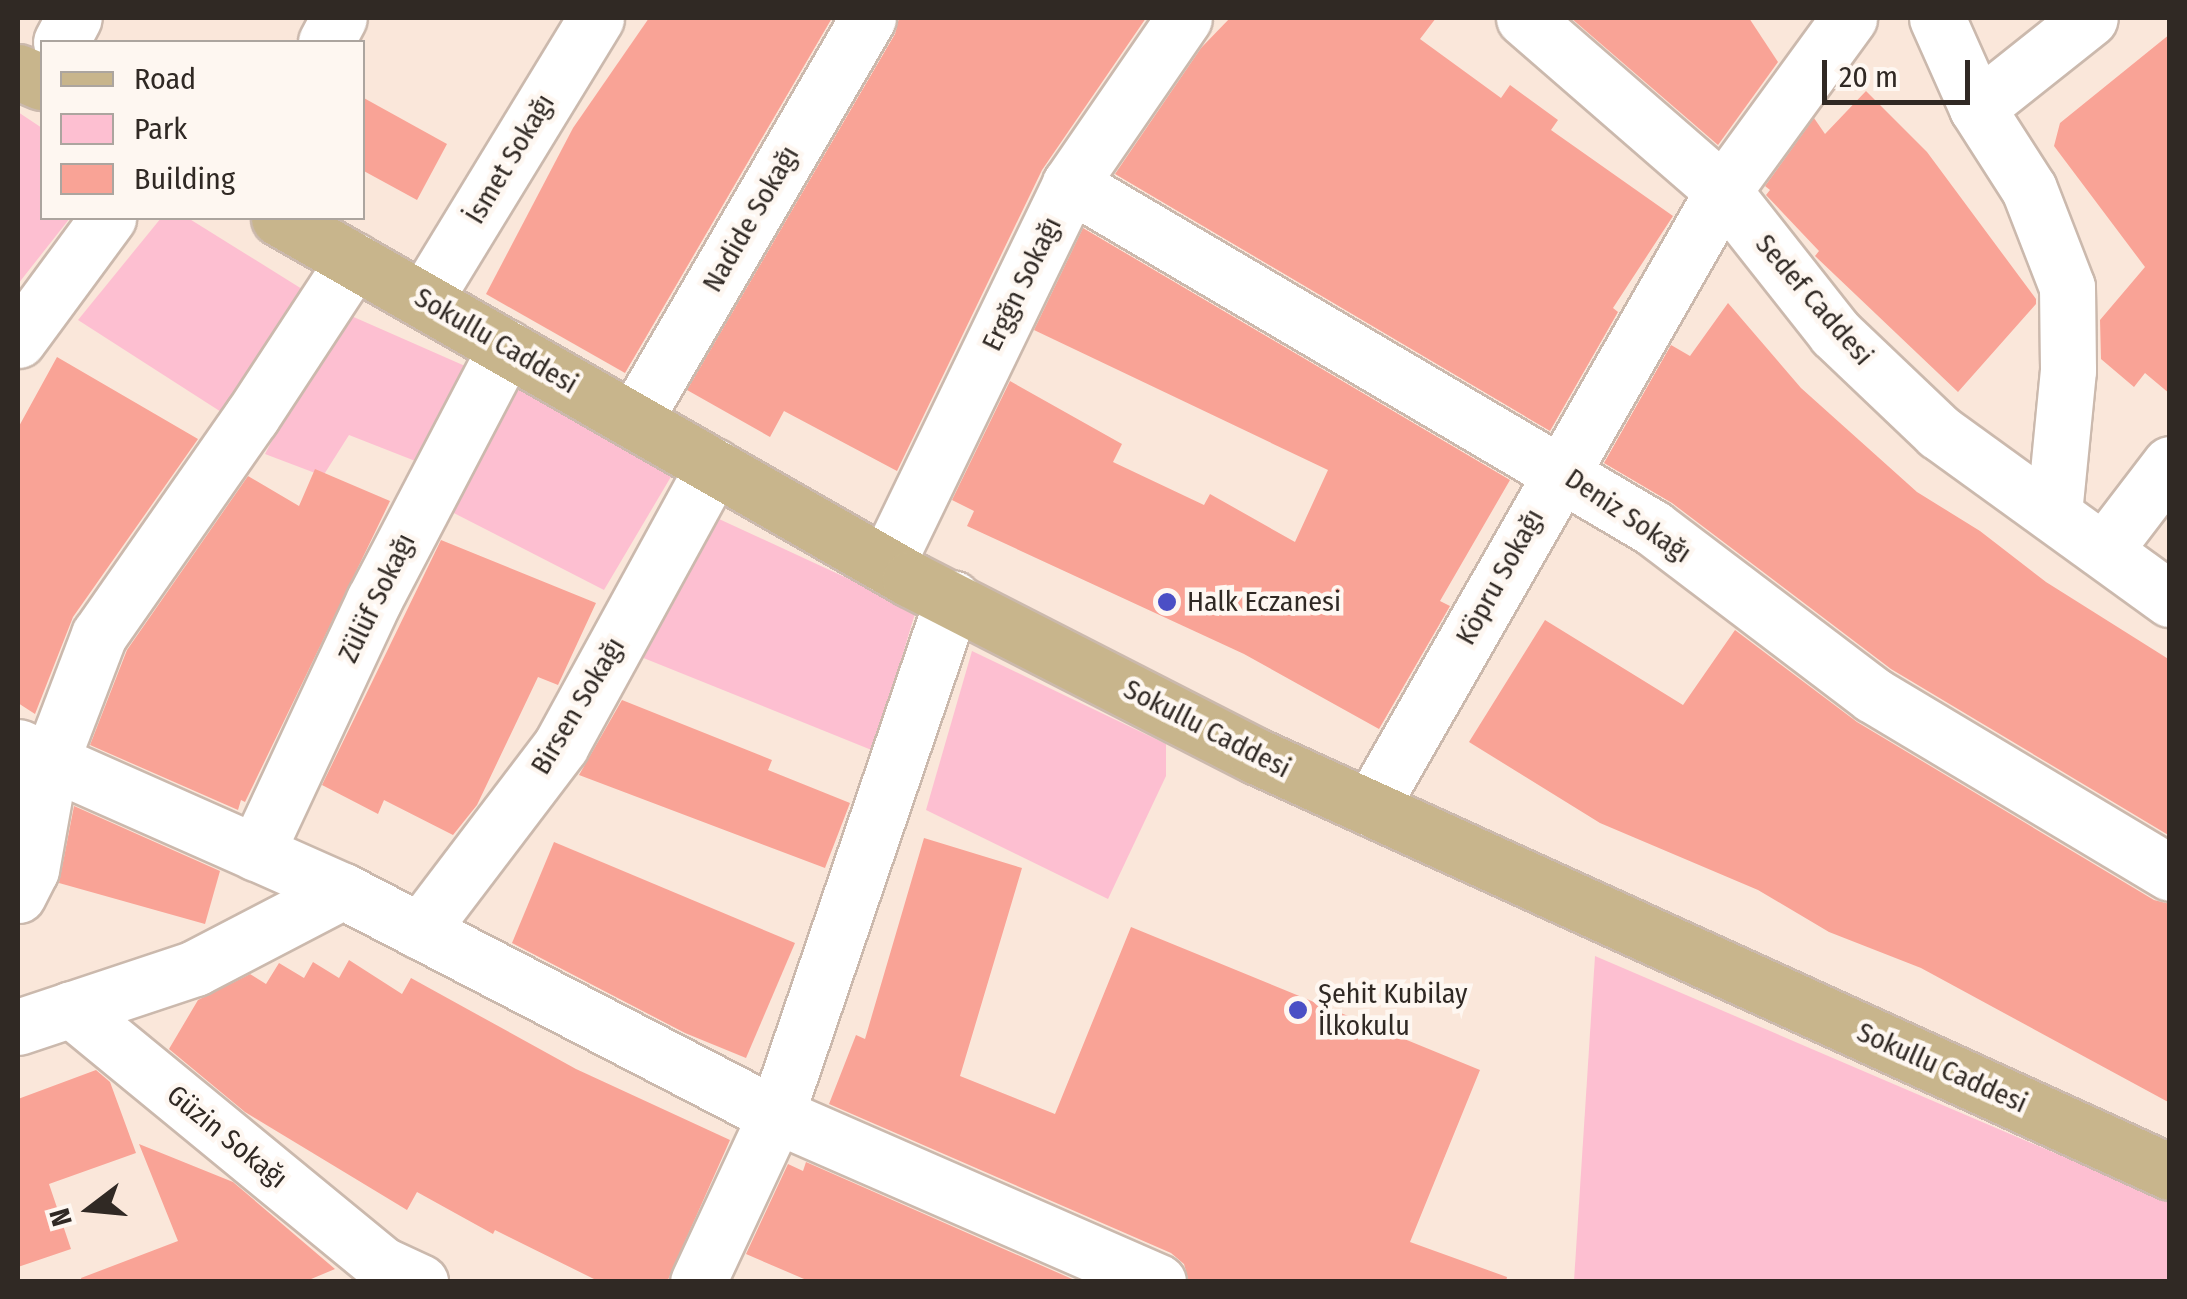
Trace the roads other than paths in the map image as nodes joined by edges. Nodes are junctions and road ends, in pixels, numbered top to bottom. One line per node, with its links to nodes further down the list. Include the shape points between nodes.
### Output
1 (74, 18): 10 (street)
2 (339, 18): 11 (street)
3 (596, 18): 18 (street, İsmet Sokağı)
4 (868, 18): 21 (street, Nadide Sokağı)
5 (1184, 18): 13 (street, Ergğn Sokağı)
6 (1524, 18): 14 (street, Sedef Caddesi)
7 (1849, 18): 14 (street, Köpru Sokağı)
8 (1938, 18): 12 (street)
9 (2090, 18): 12 (street)
10 (60, 40)
11 (327, 40)
12 (1978, 108): 25 (street, via 2029,189 2067,287 2068,370)
13 (1070, 184): 24 (street, Deniz Sokağı); 27 (street, Ergğn Sokağı)
14 (1723, 191): 24 (street, Köpru Sokağı); 25 (street, Sedef Caddesi, via 1835,333 1939,432)
15 (107, 220): 19 (street)
16 (283, 220): 17 (main road, Sokullu Caddesi)
17 (354, 260): 18 (main road, Sokullu Caddesi); 30 (street, via 99,635)
18 (424, 300): 20 (main road, Sokullu Caddesi)
19 (18, 340)
20 (506, 348): 21 (main road, Sokullu Caddesi); 32 (street, Zülüf Sokağı, via 374,600)
21 (634, 420): 23 (main road, Sokullu Caddesi)
22 (2170, 464): 26 (street)
23 (714, 466): 27 (main road, Sokullu Caddesi); 36 (street, Birsen Sokağı, via 562,745)
24 (1560, 471): 31 (street, Köpru Sokağı); 33 (street, Deniz Sokağı, via 1653,528 1874,695)
25 (2054, 512): 26 (street, Sedef Caddesi)
26 (2104, 548): 29 (street, Sedef Caddesi)
27 (886, 565): 28 (main road, Sokullu Caddesi)
28 (952, 598): 31 (main road, Sokullu Caddesi); 39 (street)
29 (2170, 599)
30 (34, 755): 32 (street); 35 (street, via 31,870)
31 (1370, 808): 40 (main road, Sokullu Caddesi)
32 (256, 853): 34 (street)
33 (2170, 873)
34 (343, 891): 36 (street); 37 (street, via 195,968)
35 (18, 895)
36 (420, 931): 39 (street)
37 (71, 1008): 38 (street); 41 (street, Güzin Sokağı)
38 (18, 1027)
39 (776, 1115): 42 (street); 43 (street)
40 (2167, 1166)
41 (381, 1276)
42 (698, 1282)
43 (1158, 1282)

